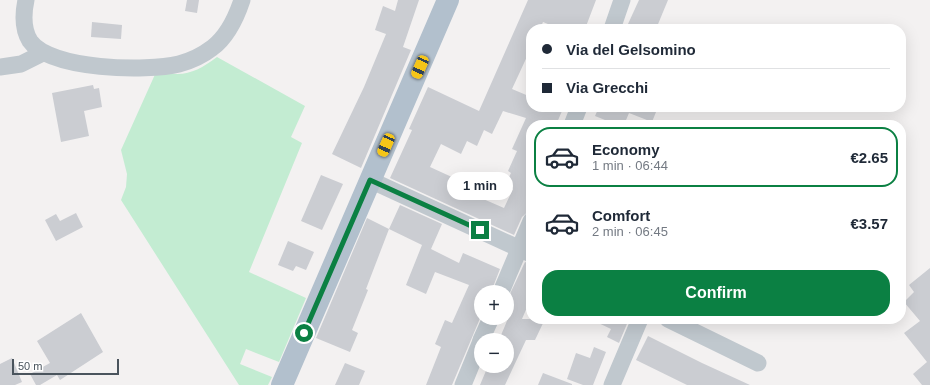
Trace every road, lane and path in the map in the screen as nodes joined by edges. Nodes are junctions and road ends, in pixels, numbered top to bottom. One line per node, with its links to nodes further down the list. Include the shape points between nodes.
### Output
1 (26, 0): 6 (street, via 23,13 25,30 30,42)
2 (242, 0): 6 (street, via 238,13 212,48 178,64 115,68 67,61)
3 (448, 0): 8 (main road)
4 (622, 0): 5 (street)
5 (614, 24)
6 (43, 53): 7 (street, via 21,64)
7 (0, 67)
8 (370, 180): 9 (street); 15 (main road)
9 (525, 251): 10 (street)
10 (505, 285)
11 (638, 324): 17 (street)
12 (678, 324): 14 (street)
13 (474, 358): 16 (street)
14 (758, 363)
15 (282, 385)
16 (463, 385)
17 (612, 385)

